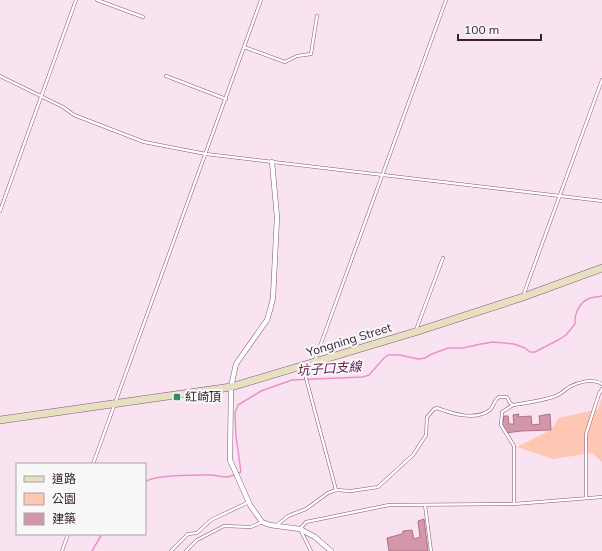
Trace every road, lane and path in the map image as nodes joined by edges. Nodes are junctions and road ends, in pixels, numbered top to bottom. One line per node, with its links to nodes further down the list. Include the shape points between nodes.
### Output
1 (76, 0): 11 (lane)
2 (97, 0): 6 (lane)
3 (261, 0): 7 (lane)
4 (446, 0): 15 (lane)
5 (317, 16): 7 (lane, via 311,54 297,56 285,62)
6 (143, 17)
7 (244, 48): 12 (lane)
8 (0, 76): 11 (lane)
9 (166, 76): 12 (lane)
10 (602, 80): 16 (lane)
11 (41, 96): 13 (lane, via 74,115 144,142); 18 (lane)
12 (226, 99): 13 (lane)
13 (206, 154): 14 (lane); 28 (lane)
14 (272, 162): 15 (lane); 26 (street, via 277,217 272,304 266,320 236,364)
15 (383, 174): 16 (lane); 23 (lane)
16 (560, 195): 17 (lane); 21 (lane)
17 (602, 201)
18 (0, 211)
19 (443, 258): 22 (lane)
20 (602, 268): 21 (street, Yongning Street)
21 (523, 297): 22 (street, Yongning Street)
22 (415, 332): 23 (street, Yongning Street)
23 (315, 362): 24 (street, Yongning Street)
24 (303, 366): 26 (street, Yongning Street); 32 (lane)
25 (602, 384): 29 (lane, via 594,380 570,386 562,394 554,397)
26 (231, 387): 28 (street, Yongning Street); 35 (street, via 230,460)
27 (602, 389): 34 (lane, via 586,434)
28 (115, 403): 30 (street, Yongning Street); 31 (lane)
29 (513, 405): 32 (lane, via 506,396 497,398 492,407 482,415 462,415 434,409 427,417 426,435 420,445 384,483 373,488); 36 (lane, via 502,412 501,425 514,446)
30 (0, 420)
31 (93, 463)
32 (336, 490): 39 (lane, via 322,496 306,509 288,516)
33 (602, 497): 34 (lane)
34 (586, 498): 36 (lane)
35 (249, 502): 38 (street); 43 (lane, via 211,520 198,533 188,534)
36 (514, 504): 37 (lane)
37 (425, 505): 40 (lane, via 389,505 306,522); 47 (lane)
38 (262, 522): 39 (street); 44 (lane, via 251,527 224,526 197,540)
39 (276, 526): 40 (street)
40 (300, 529): 45 (lane); 46 (street, via 315,537)
41 (68, 535): 42 (lane)
42 (62, 551)
43 (171, 551)
44 (186, 551)
45 (311, 551)
46 (331, 551)
47 (431, 551)

